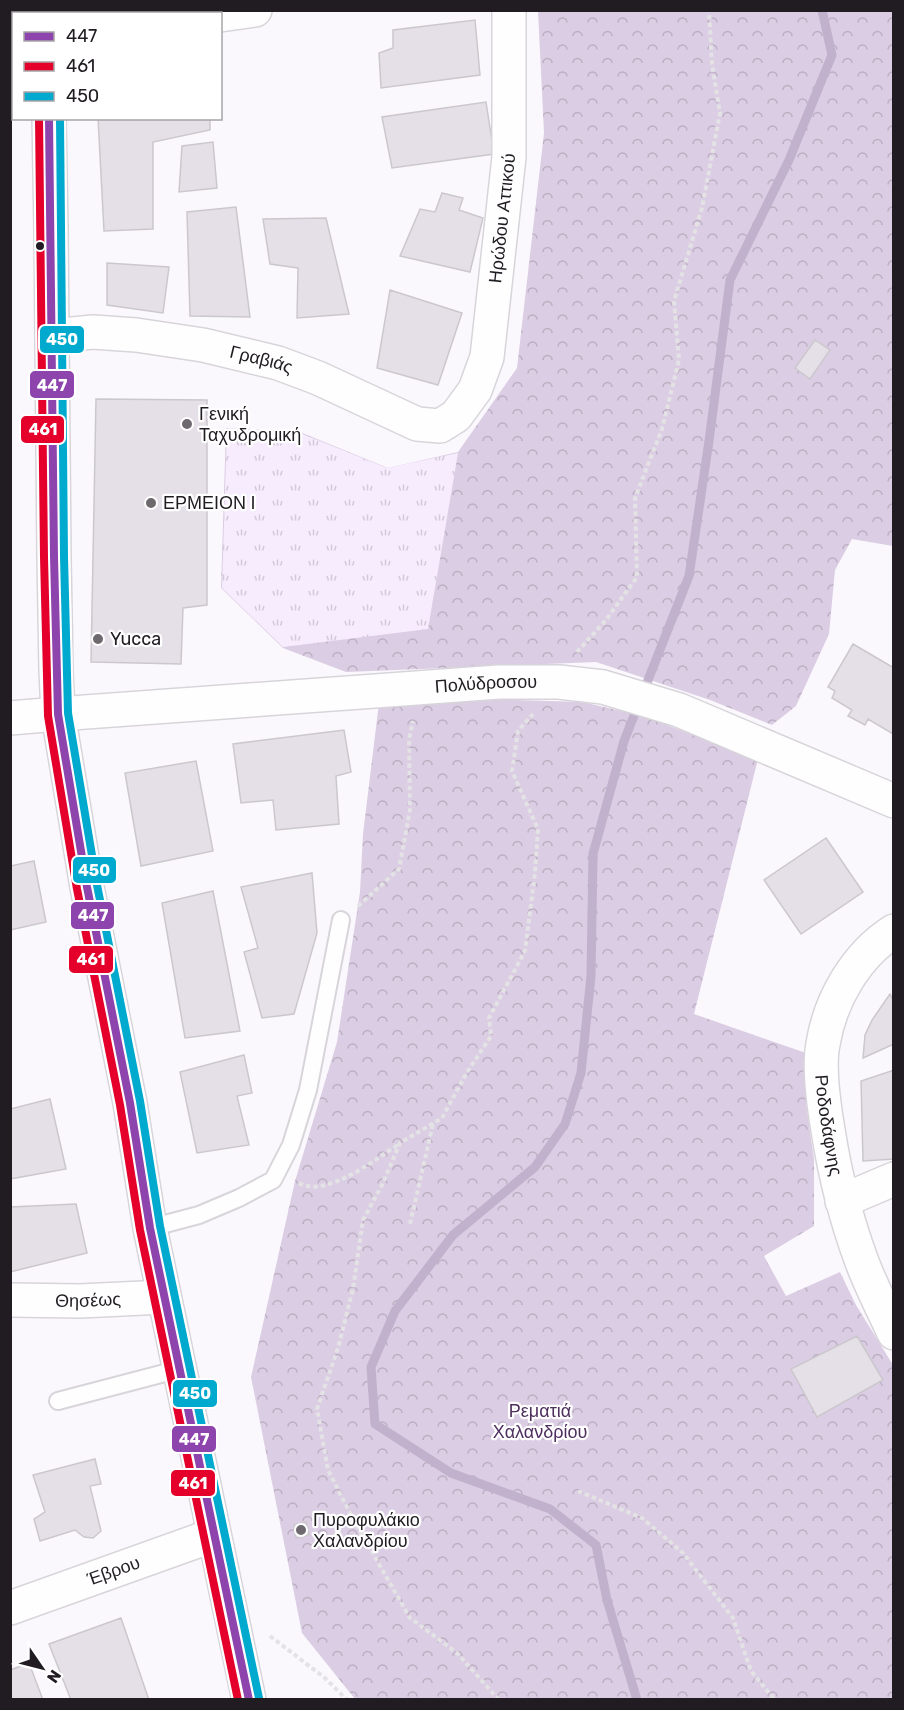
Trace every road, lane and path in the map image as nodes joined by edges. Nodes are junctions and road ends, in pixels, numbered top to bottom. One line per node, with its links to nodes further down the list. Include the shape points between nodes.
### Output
1 (255, 10): 4 (street)
2 (509, 10): 7 (street, Ηρώδου Αττικού, via 509,157 487,357 475,390)
3 (709, 10): 8 (path, via 720,113 702,208 674,301 679,360 663,429 635,498 637,577 606,620 581,646)
4 (222, 15)
5 (49, 120): 6 (street)
6 (52, 336): 7 (street, Γραβιάς, via 93,332 202,345 308,374 417,424 440,426); 10 (street)
7 (456, 416)
8 (559, 682): 9 (street, Πολύδροσου); 12 (street, Πολύδροσου, via 603,687 679,710); 15 (path, via 518,731 512,771 538,829 525,951 489,1018 491,1036 442,1118)
9 (436, 687): 10 (street, Πολύδροσου); 13 (path, via 416,708 409,740 410,810 399,869)
10 (58, 714): 11 (street, Πολύδροσου); 21 (street)
11 (10, 718)
12 (894, 801)
13 (341, 920): 17 (lane, via 308,1090 291,1145)
14 (894, 932): 19 (street, Ροδοδάφνης, via 881,939 859,962 837,998 822,1045 823,1101)
15 (433, 1123): 16 (path); 20 (path)
16 (400, 1143): 17 (path, via 353,1174 324,1187 304,1186); 33 (path, via 363,1220 351,1299 317,1409 328,1470 410,1618 457,1653)
17 (278, 1170): 21 (lane, via 273,1180 239,1198 199,1215)
18 (894, 1179): 19 (street)
19 (842, 1201): 24 (street, Ροδοδάφνης, via 862,1263)
20 (410, 1224)
21 (150, 1228): 22 (street)
22 (164, 1297): 23 (street, Θησέως); 25 (street)
23 (10, 1300)
24 (894, 1333)
25 (180, 1369): 26 (lane); 28 (street)
26 (58, 1401)
27 (578, 1491): 34 (path, via 642,1518 683,1553 733,1618 751,1671)
28 (214, 1534): 29 (street); 30 (street, Έβρου)
29 (229, 1604): 31 (street); 32 (path, via 325,1678)
30 (10, 1608)
31 (249, 1700)
32 (347, 1700)
33 (499, 1700)
34 (775, 1700)

